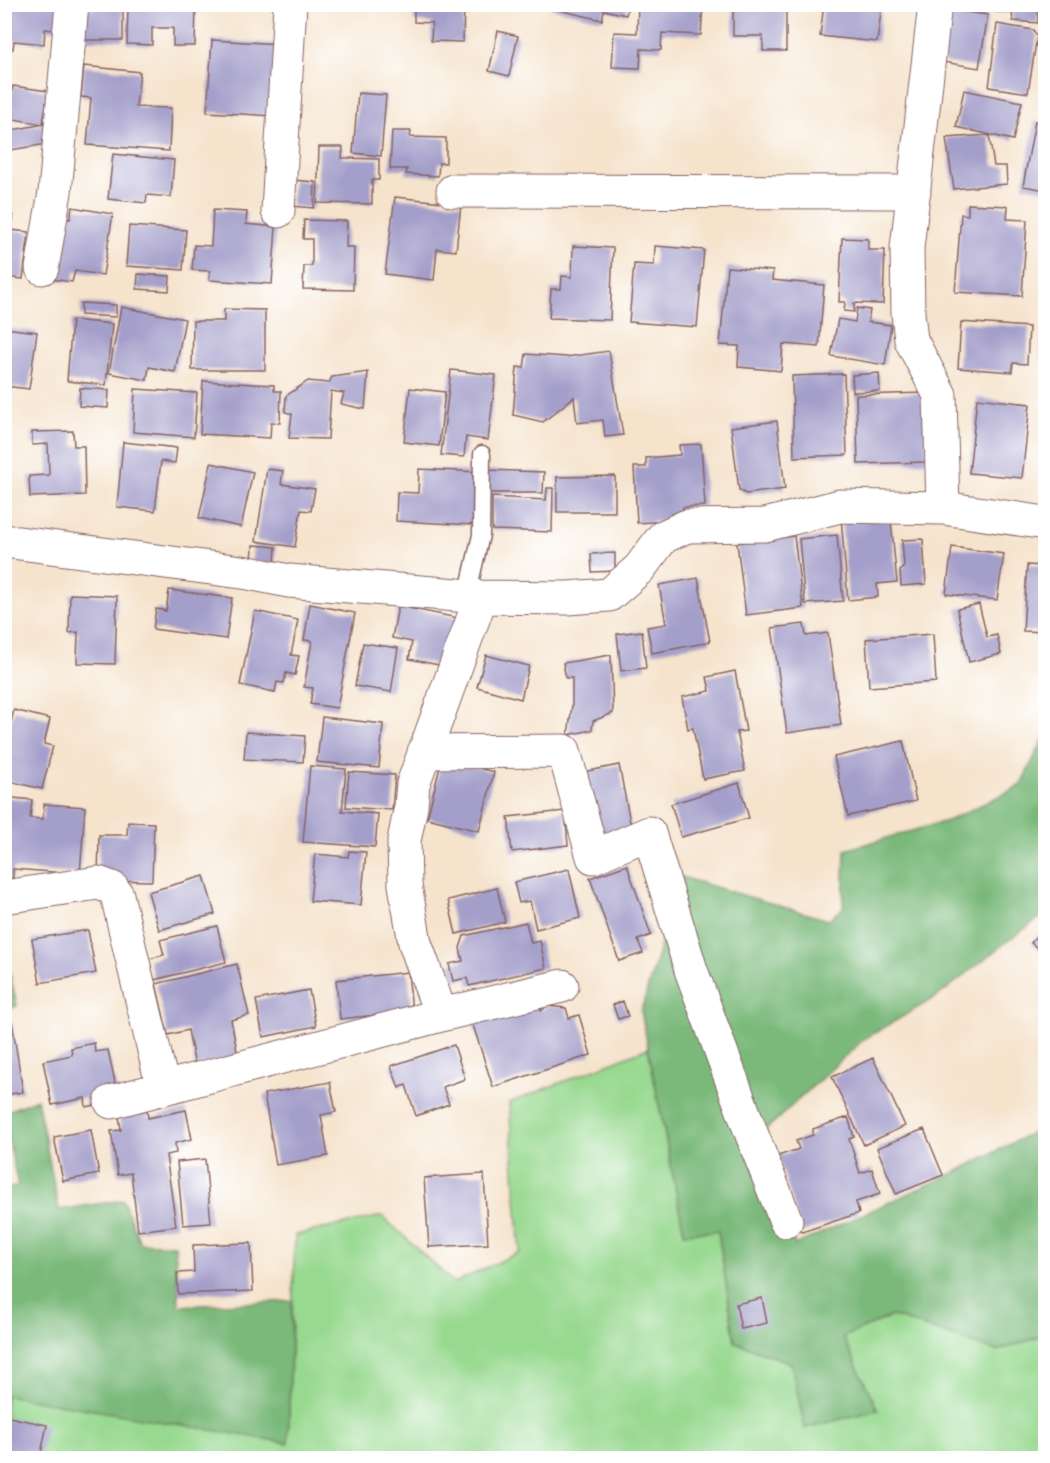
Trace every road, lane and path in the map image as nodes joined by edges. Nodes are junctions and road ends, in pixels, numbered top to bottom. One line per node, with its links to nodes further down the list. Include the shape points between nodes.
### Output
1 (72, 4): 7 (street, via 55,192)
2 (290, 4): 6 (street)
3 (935, 4): 5 (street)
4 (453, 191): 5 (street)
5 (914, 192): 9 (street, via 907,248 908,313 911,340 940,395)
6 (278, 211)
7 (42, 268)
8 (482, 454): 12 (lane, via 481,535)
9 (943, 508): 10 (street); 12 (street, via 840,506 765,525 687,526 663,537 639,569 609,595)
10 (1046, 523)
11 (4, 541): 12 (street, via 289,581)
12 (474, 596): 13 (street)
13 (424, 752): 16 (street, via 413,784 404,841 405,885 415,943); 19 (street, via 564,751 593,857 649,833 691,970)
14 (4, 897): 17 (street, via 98,883 112,888 117,895)
15 (562, 986): 16 (street)
16 (441, 1015): 17 (street)
17 (163, 1088): 18 (street)
18 (111, 1102)
19 (786, 1221)

